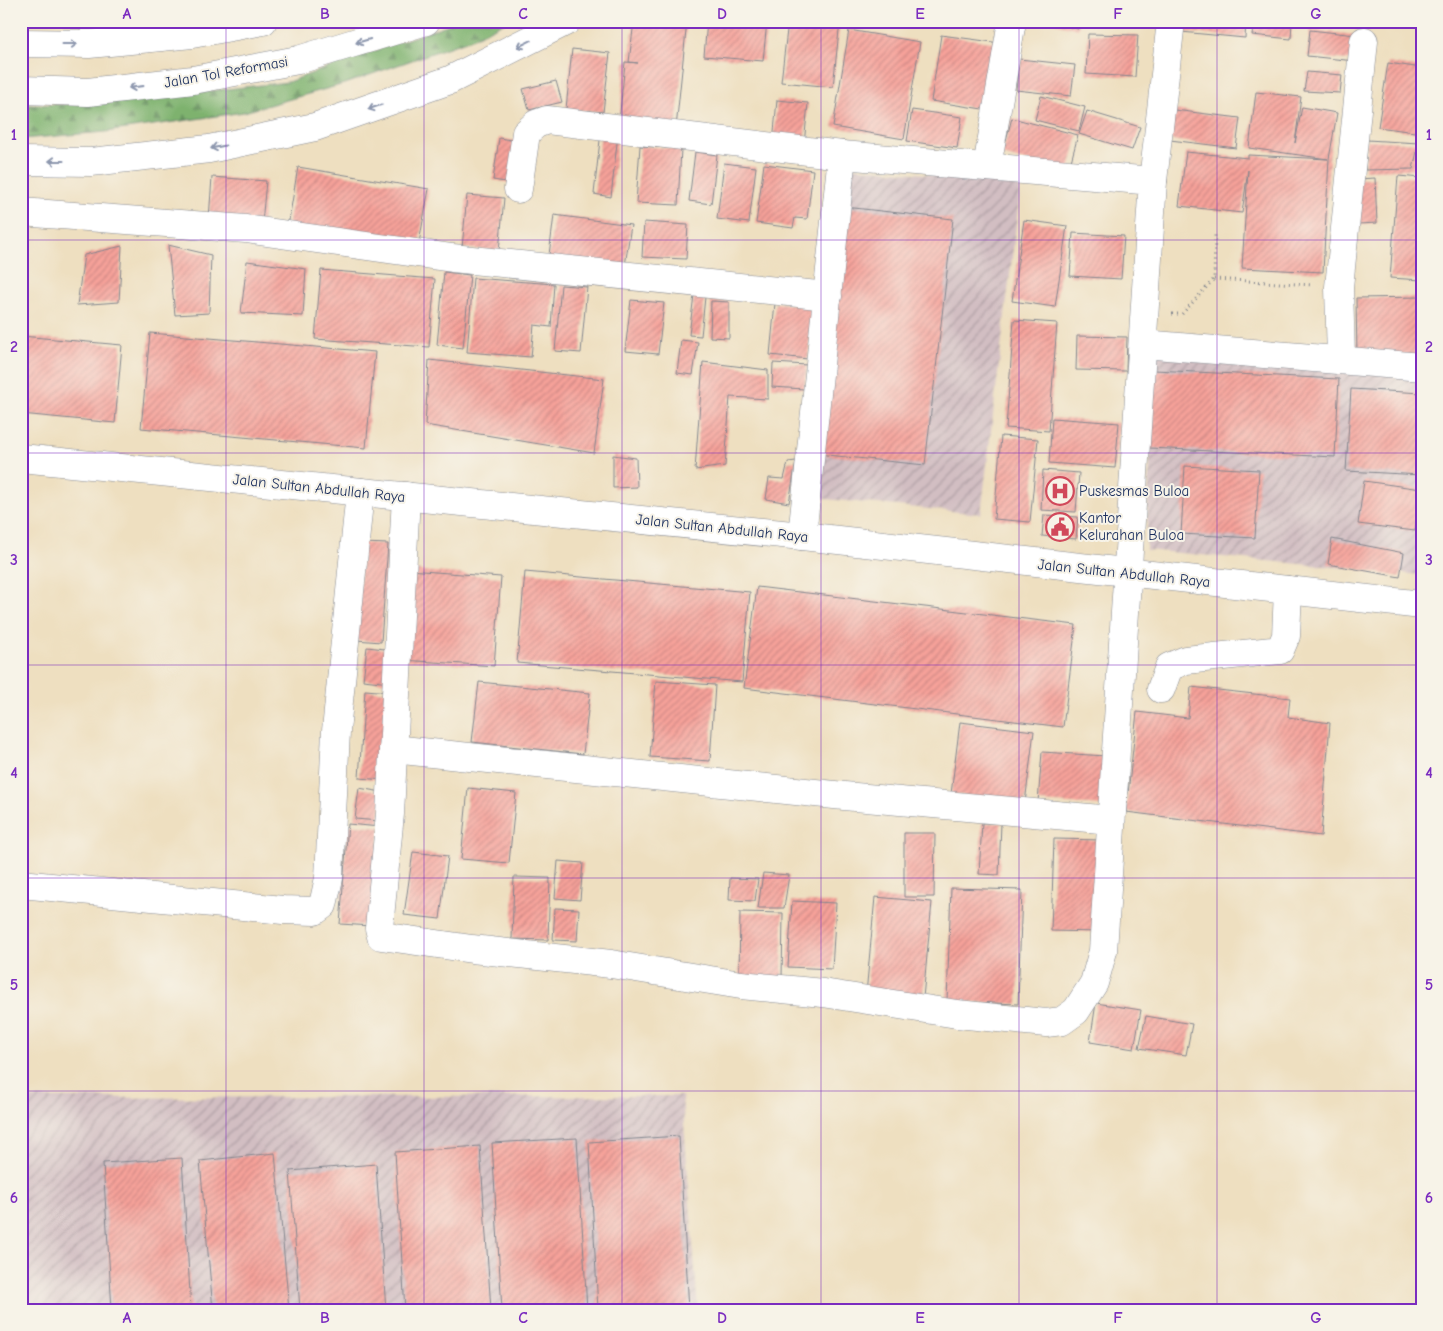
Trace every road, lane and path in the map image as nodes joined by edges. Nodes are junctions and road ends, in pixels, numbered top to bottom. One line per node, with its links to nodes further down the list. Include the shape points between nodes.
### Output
1 (263, 21): 7 (main road, one-way to 1, via 89,44 192,34)
2 (426, 21): 8 (main road, Jalan Tol Reformasi, one-way to 8, via 298,60 193,80 88,92)
3 (567, 21): 10 (main road, one-way to 10, via 450,80 315,127 210,149 91,162)
4 (1012, 21): 11 (main road)
5 (1171, 21): 12 (main road)
6 (1364, 41): 17 (main road)
7 (21, 43)
8 (21, 90)
9 (842, 155): 11 (main road); 13 (main road, via 547,120 526,133); 18 (main road)
10 (21, 161)
11 (987, 167): 12 (main road)
12 (1153, 181): 19 (main road)
13 (518, 189)
14 (21, 212): 18 (main road, via 246,229 452,258)
15 (1215, 234): 16 (path)
16 (1214, 279): 17 (path); 19 (path, via 1182,314)
17 (1339, 287): 21 (main road)
18 (828, 296): 26 (main road)
19 (1144, 315): 20 (main road)
20 (1143, 344): 21 (main road); 27 (main road)
21 (1341, 360): 22 (main road)
22 (1422, 367)
23 (21, 458): 24 (main road, Jalan Sultan Abdullah Raya)
24 (360, 492): 25 (main road, Jalan Sultan Abdullah Raya); 33 (main road, via 336,731 330,878 323,905 315,911 282,910)
25 (406, 496): 26 (main road, Jalan Sultan Abdullah Raya); 31 (main road)
26 (802, 536): 27 (main road, Jalan Sultan Abdullah Raya)
27 (1126, 573): 28 (main road, Jalan Sultan Abdullah Raya); 32 (main road)
28 (1288, 590): 29 (main road, Jalan Sultan Abdullah Raya); 30 (main road, via 1286,636 1280,650 1176,663 1166,670)
29 (1422, 605)
30 (1161, 689)
31 (393, 749): 32 (main road); 32 (main road, via 379,928 383,937 612,964 741,985 1046,1023 1062,1021 1076,1011 1100,967)
32 (1111, 820)
33 (21, 884)

